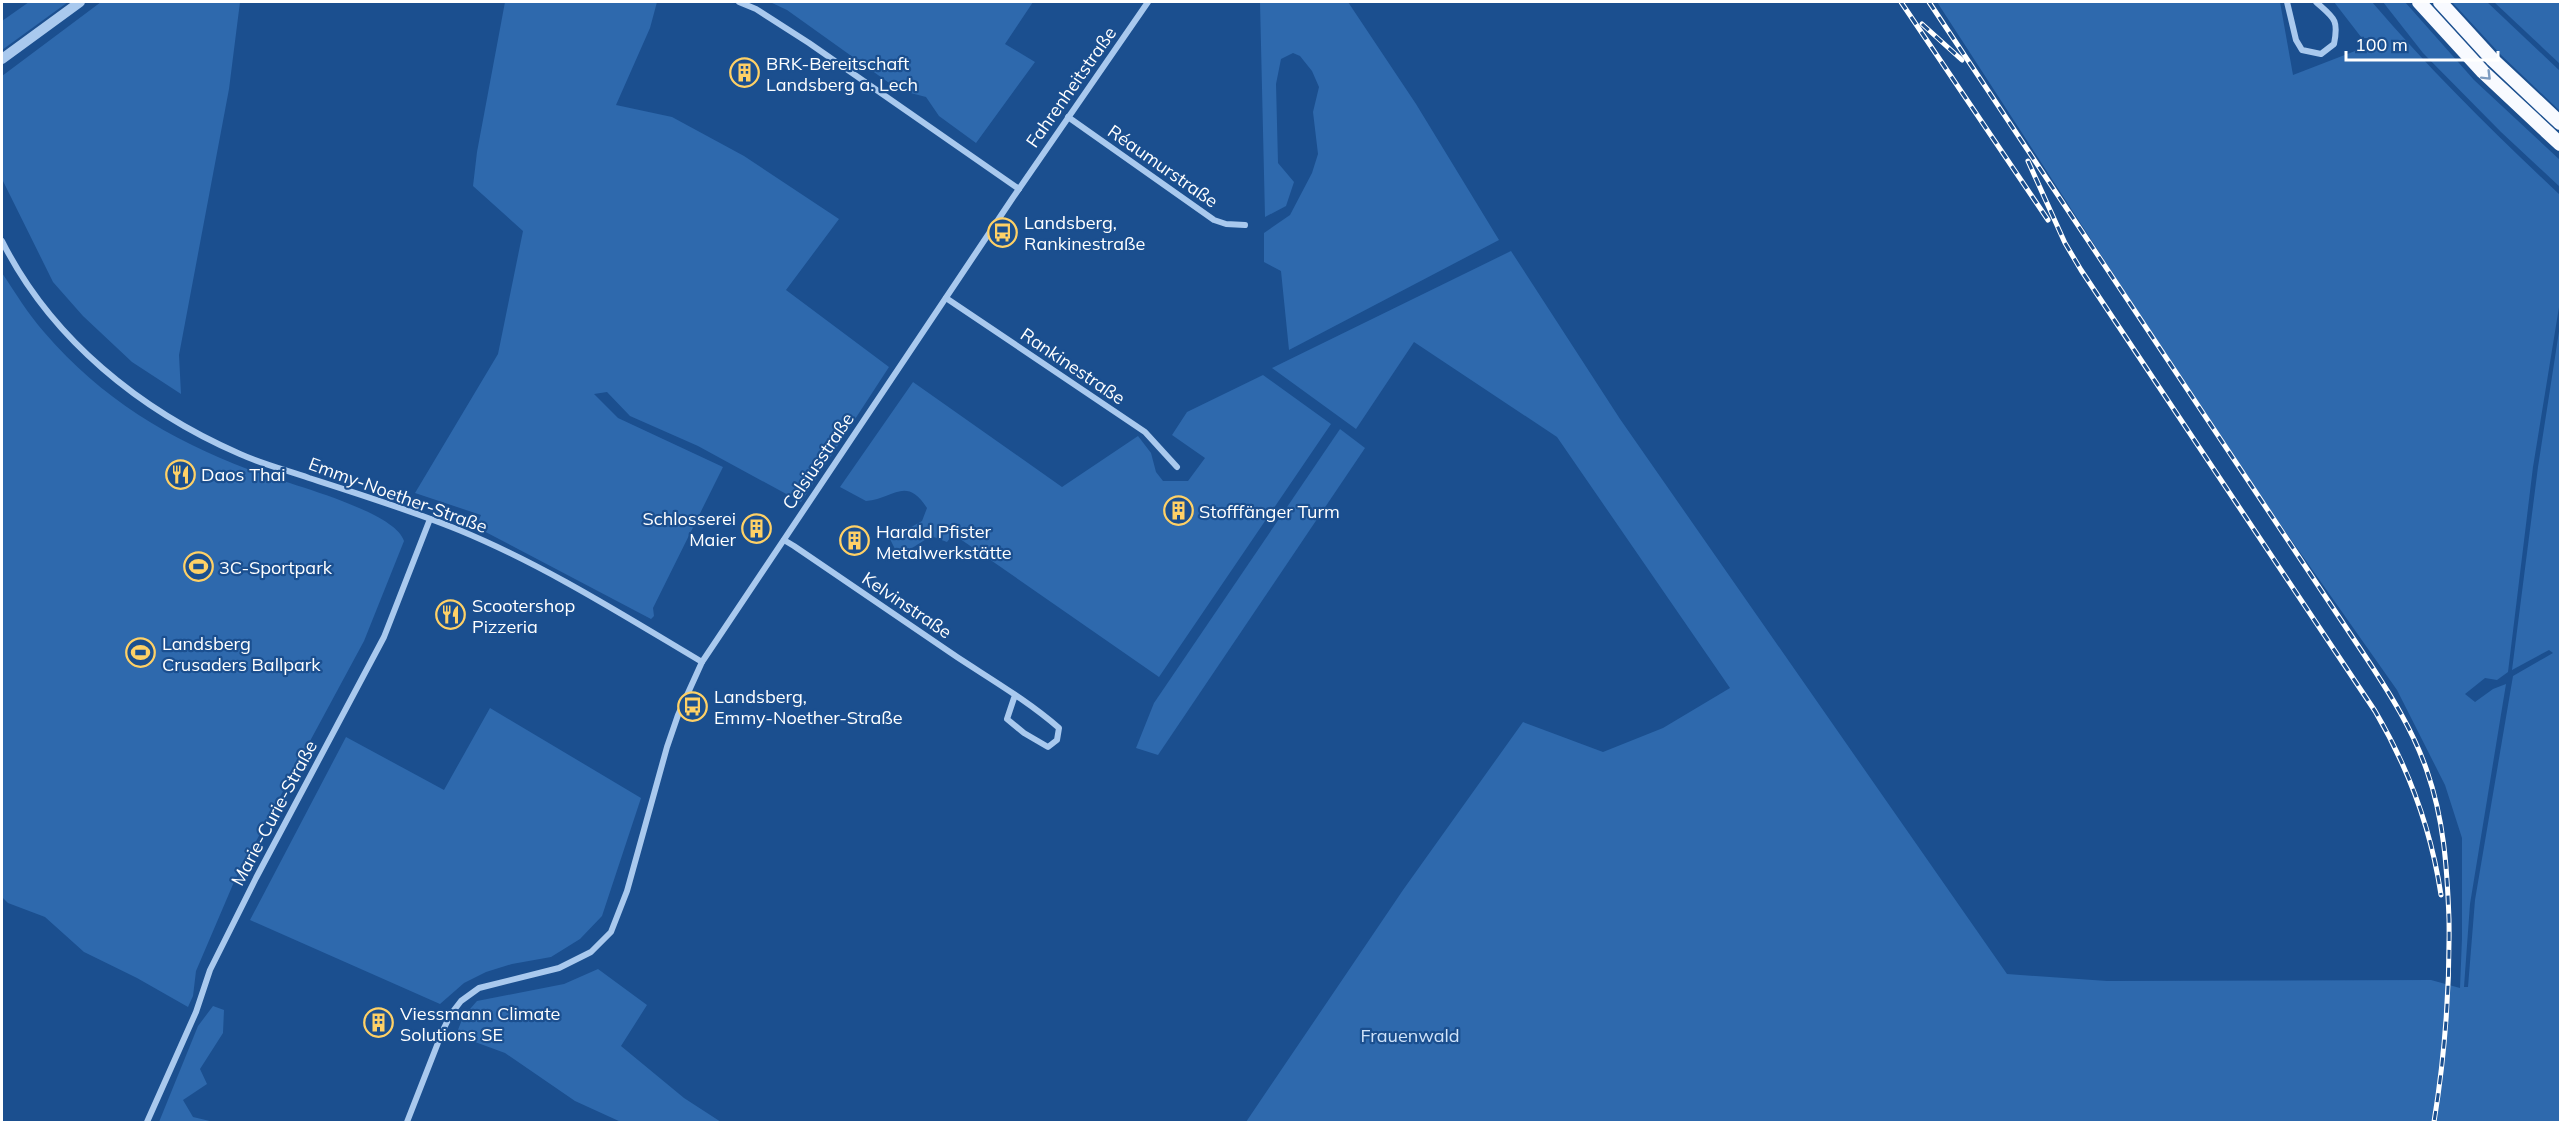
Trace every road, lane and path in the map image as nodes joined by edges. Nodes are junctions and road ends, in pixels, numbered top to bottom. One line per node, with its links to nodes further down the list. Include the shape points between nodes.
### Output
1 (80, 2): 8 (street)
2 (739, 2): 12 (street, via 809,43)
3 (1148, 2): 9 (street, Fahrenheitstraße)
4 (2287, 2): 5 (street, via 2302,50 2321,54 2334,44 2338,28 2335,19)
5 (2316, 2)
6 (2420, 2): 11 (highway, one-way to 11, via 2483,72)
7 (2440, 2): 10 (highway, via 2493,60)
8 (2, 59)
9 (1068, 117): 12 (street, Fahrenheitstraße); 13 (street, Réaumurstraße, via 1214,220)
10 (2560, 123)
11 (2560, 144)
12 (1019, 189): 15 (street, Celsiusstraße)
13 (1245, 225)
14 (2, 241): 17 (street, Emmy-Noether-Straße, via 29,287 81,349 117,382 182,427 241,455)
15 (946, 298): 16 (street, Rankinestraße, via 1145,432); 18 (street, Celsiusstraße)
16 (1177, 467)
17 (430, 519): 19 (street, Emmy-Noether-Straße, via 560,579); 21 (street, Marie-Curie-Straße, via 384,637 210,970 196,1012)
18 (784, 540): 19 (street, Celsiusstraße); 20 (street, Kelvinstraße)
19 (702, 662): 22 (street, Celsiusstraße, via 667,747 627,891 611,932 591,952 559,968 479,988 461,1001 443,1030)
20 (1015, 695): 20 (street, Kelvinstraße, via 1059,728 1057,741 1048,747 1008,718)
21 (147, 1122)
22 (407, 1122)

